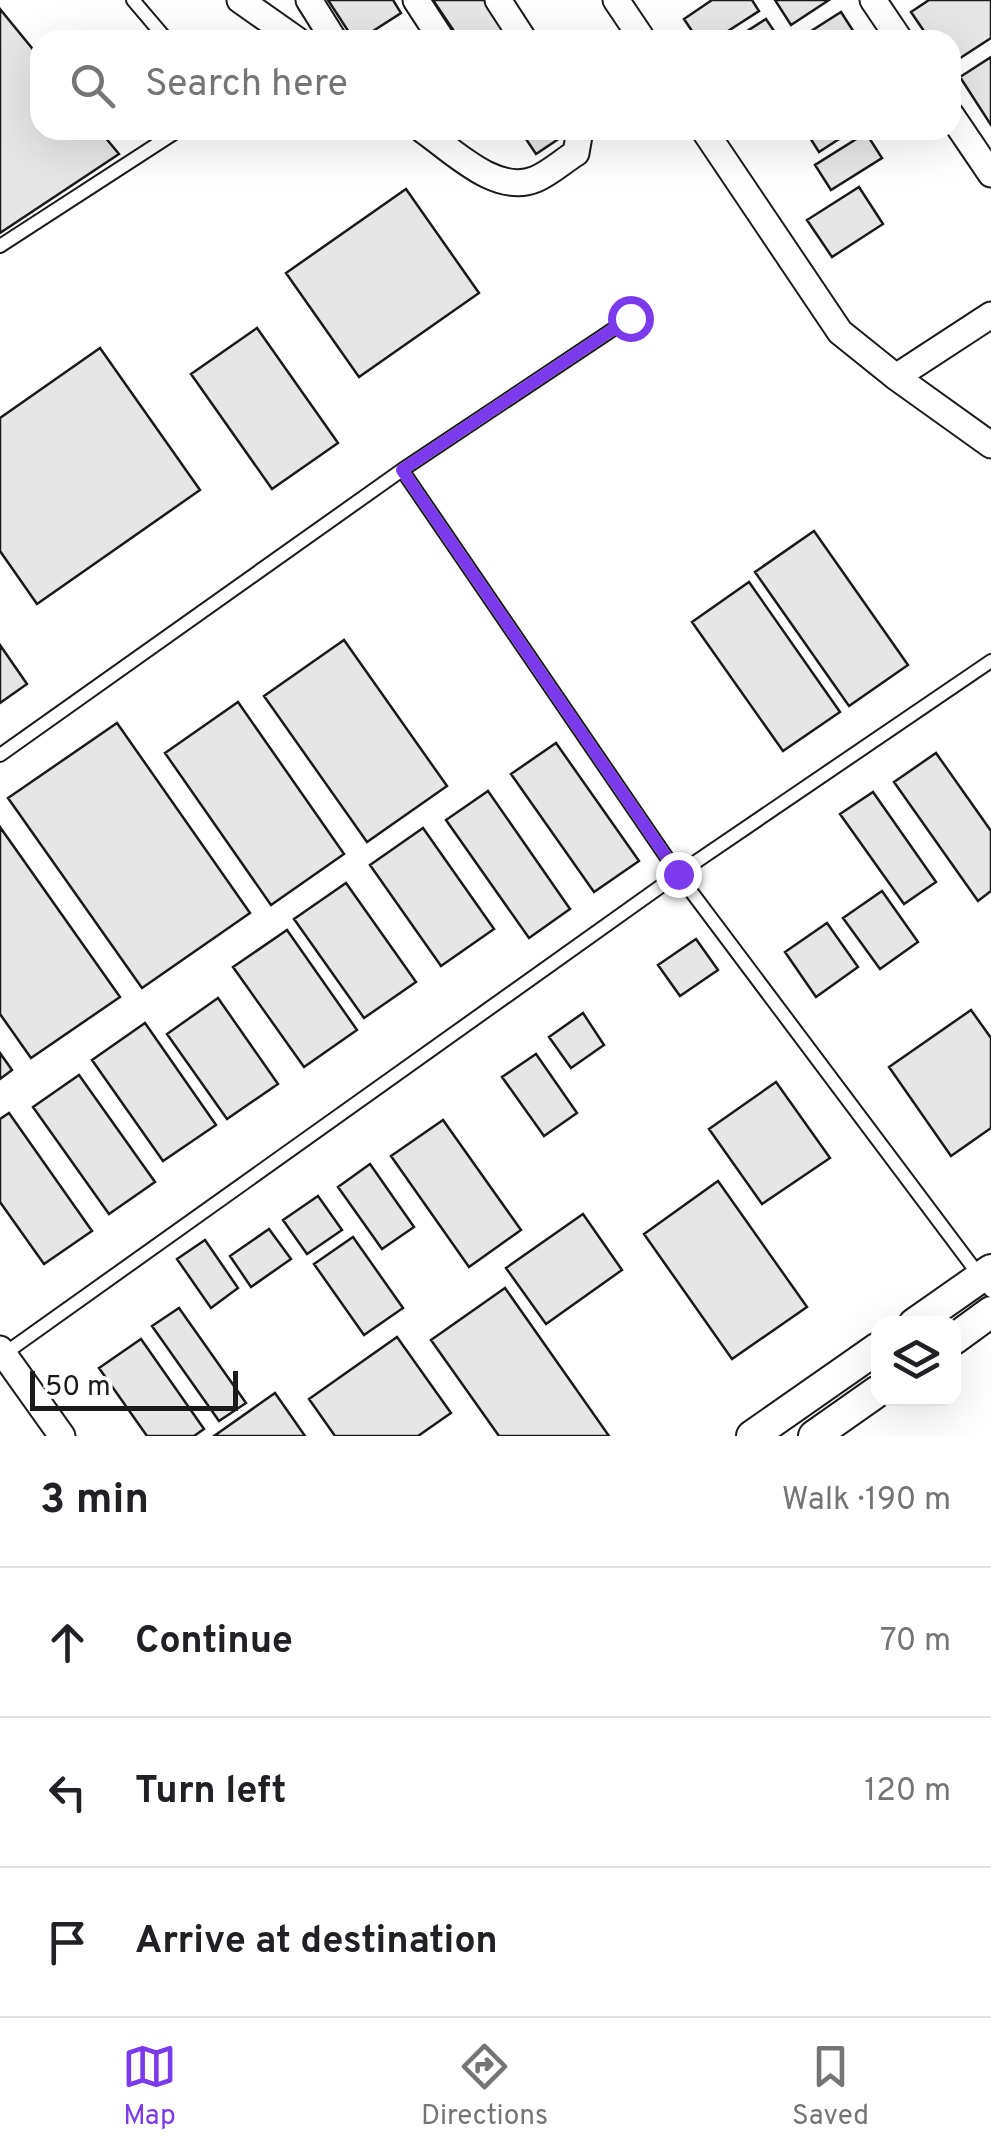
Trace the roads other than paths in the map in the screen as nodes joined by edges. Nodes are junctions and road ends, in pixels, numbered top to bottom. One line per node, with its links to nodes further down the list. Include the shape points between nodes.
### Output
1 (133, 0): 8 (lane)
2 (240, 0): 9 (street)
3 (309, 0): 10 (street)
4 (416, 0): 11 (street)
5 (498, 0): 12 (street)
6 (616, 0): 13 (street)
7 (873, 0): 14 (street)
8 (158, 30)
9 (283, 30)
10 (328, 30)
11 (436, 30)
12 (518, 30)
13 (636, 30)
14 (893, 30)
15 (961, 130): 20 (street)
16 (164, 140): 21 (lane)
17 (437, 140): 18 (street, via 492,179 510,182 534,180 576,152)
18 (578, 140)
19 (711, 140): 24 (street, via 840,332)
20 (991, 174)
21 (0, 246)
22 (991, 314): 24 (street)
23 (630, 318): 26 (lane)
24 (896, 378): 25 (street)
25 (991, 445)
26 (402, 470): 28 (lane); 29 (lane)
27 (991, 661): 29 (lane)
28 (0, 755)
29 (678, 874): 30 (lane); 34 (lane)
30 (988, 1280): 32 (street)
31 (991, 1312): 33 (street)
32 (927, 1316)
33 (961, 1333)
34 (2, 1352): 37 (street)
35 (871, 1353): 38 (street)
36 (871, 1396): 39 (street)
37 (62, 1436)
38 (752, 1436)
39 (814, 1436)

